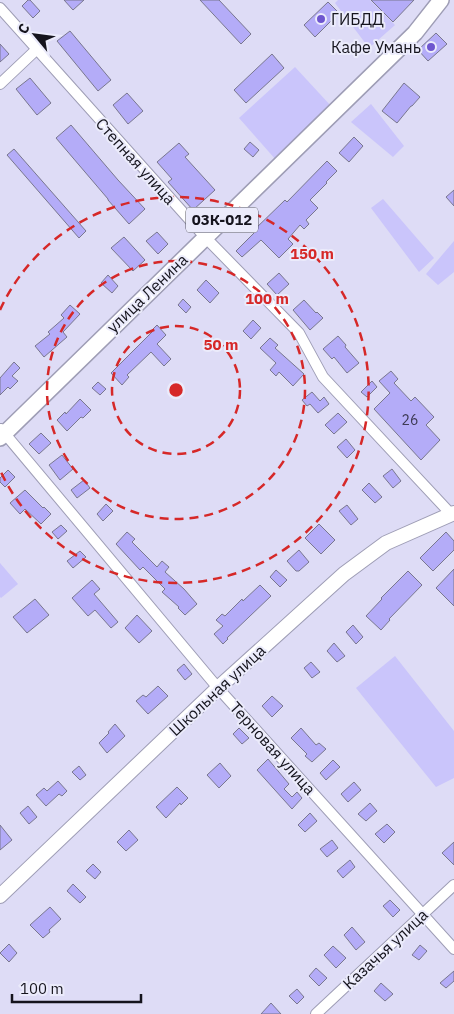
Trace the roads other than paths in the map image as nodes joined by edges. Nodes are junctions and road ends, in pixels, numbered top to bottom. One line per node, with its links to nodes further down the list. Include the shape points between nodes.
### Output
1 (441, 0): 5 (main road, улица Ленина / 03К-012, via 415,33)
2 (0, 8): 3 (street, Степная улица)
3 (37, 49): 4 (street); 5 (street, Степная улица)
4 (0, 84)
5 (204, 237): 6 (main road, улица Ленина / 03К-012); 7 (street, Степная улица, via 299,333 323,377)
6 (2, 433): 8 (street, Терновая улица)
7 (452, 514): 8 (street, Школьная улица, via 386,543 344,574)
8 (218, 688): 10 (street, Школьная улица); 11 (street, Терновая улица)
9 (454, 885): 11 (street, Казачья улица)
10 (0, 896)
11 (422, 914): 12 (street, Терновая улица); 13 (street, Казачья улица)
12 (454, 949)
13 (316, 1014)

